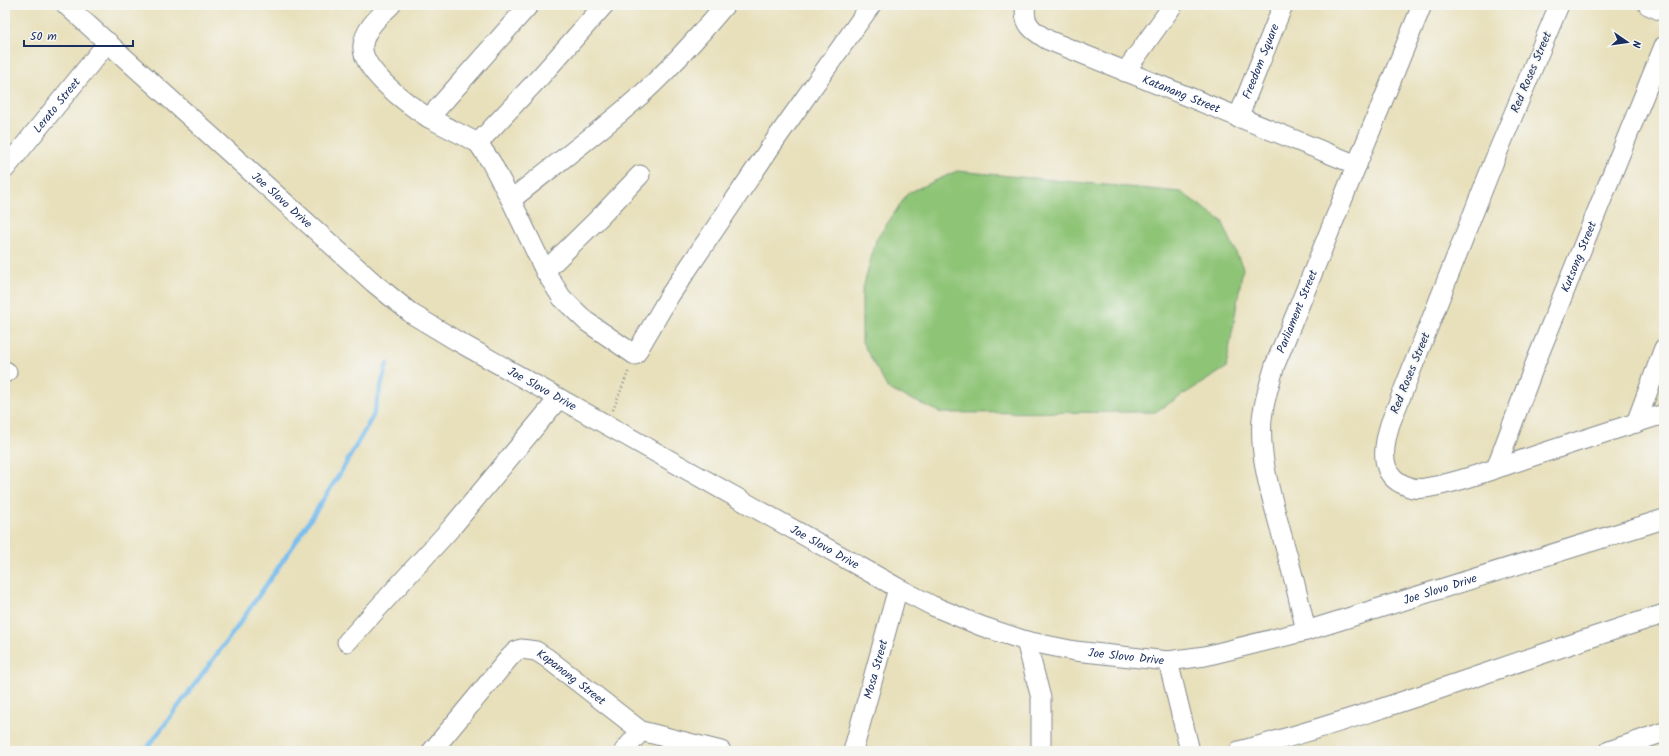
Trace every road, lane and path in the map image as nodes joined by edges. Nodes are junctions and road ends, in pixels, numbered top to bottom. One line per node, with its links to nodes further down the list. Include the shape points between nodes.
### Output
1 (66, 5): 14 (street, Joe Slovo Drive)
2 (391, 5): 17 (street, via 365,36 365,57 385,83)
3 (529, 5): 17 (street)
4 (604, 5): 19 (street)
5 (725, 5): 23 (street, via 642,94)
6 (871, 5): 26 (street, via 670,295)
7 (1026, 5): 16 (street, Katanang Street, via 1026,22 1038,34)
8 (1173, 5): 16 (street)
9 (1283, 5): 18 (street, Freedom Square)
10 (1422, 5): 20 (street, Parliament Street)
11 (1559, 5): 31 (street, Red Roses Street, via 1401,394 1384,448 1385,460 1393,477 1407,486 1418,489 1434,487)
12 (1648, 5): 13 (street)
13 (1664, 12)
14 (108, 42): 21 (street, Lerato Street); 27 (street, Joe Slovo Drive, via 392,298 435,328)
15 (1664, 46): 31 (street, Kutsong Street, via 1535,364)
16 (1124, 72): 18 (street, Katanang Street)
17 (429, 118): 19 (street)
18 (1238, 118): 20 (street, Katanang Street)
19 (478, 143): 23 (street)
20 (1357, 165): 35 (street, Parliament Street, via 1275,365 1262,418 1262,444 1268,484)
21 (5, 169)
22 (640, 175): 24 (street)
23 (511, 200): 24 (street)
24 (545, 271): 26 (street, via 562,298 587,322)
25 (1664, 348): 29 (street)
26 (635, 355): 30 (path)
27 (559, 398): 30 (street, Joe Slovo Drive); 37 (street, via 452,527)
28 (1664, 414): 29 (street, Red Roses Street)
29 (1636, 423): 31 (street, Red Roses Street)
30 (607, 426): 33 (street, Joe Slovo Drive)
31 (1496, 468)
32 (1664, 519): 35 (street, Joe Slovo Drive)
33 (898, 588): 36 (street, Joe Slovo Drive, via 981,626); 44 (street, Mosa Street)
34 (1664, 614): 47 (street, via 1536,655 1438,691 1300,735)
35 (1306, 631): 38 (street, Joe Slovo Drive, via 1205,656)
36 (1026, 641): 38 (street, Joe Slovo Drive, via 1075,651); 45 (street, via 1041,698)
37 (347, 642)
38 (1168, 661): 46 (street)
39 (641, 731): 41 (street, Kopanong Street, via 541,653 528,648 521,649 509,658); 42 (street); 43 (street, Kopanong Street)
40 (1664, 732): 48 (street)
41 (432, 751)
42 (624, 751)
43 (721, 751)
44 (853, 751)
45 (1041, 751)
46 (1190, 751)
47 (1239, 751)
48 (1609, 751)

